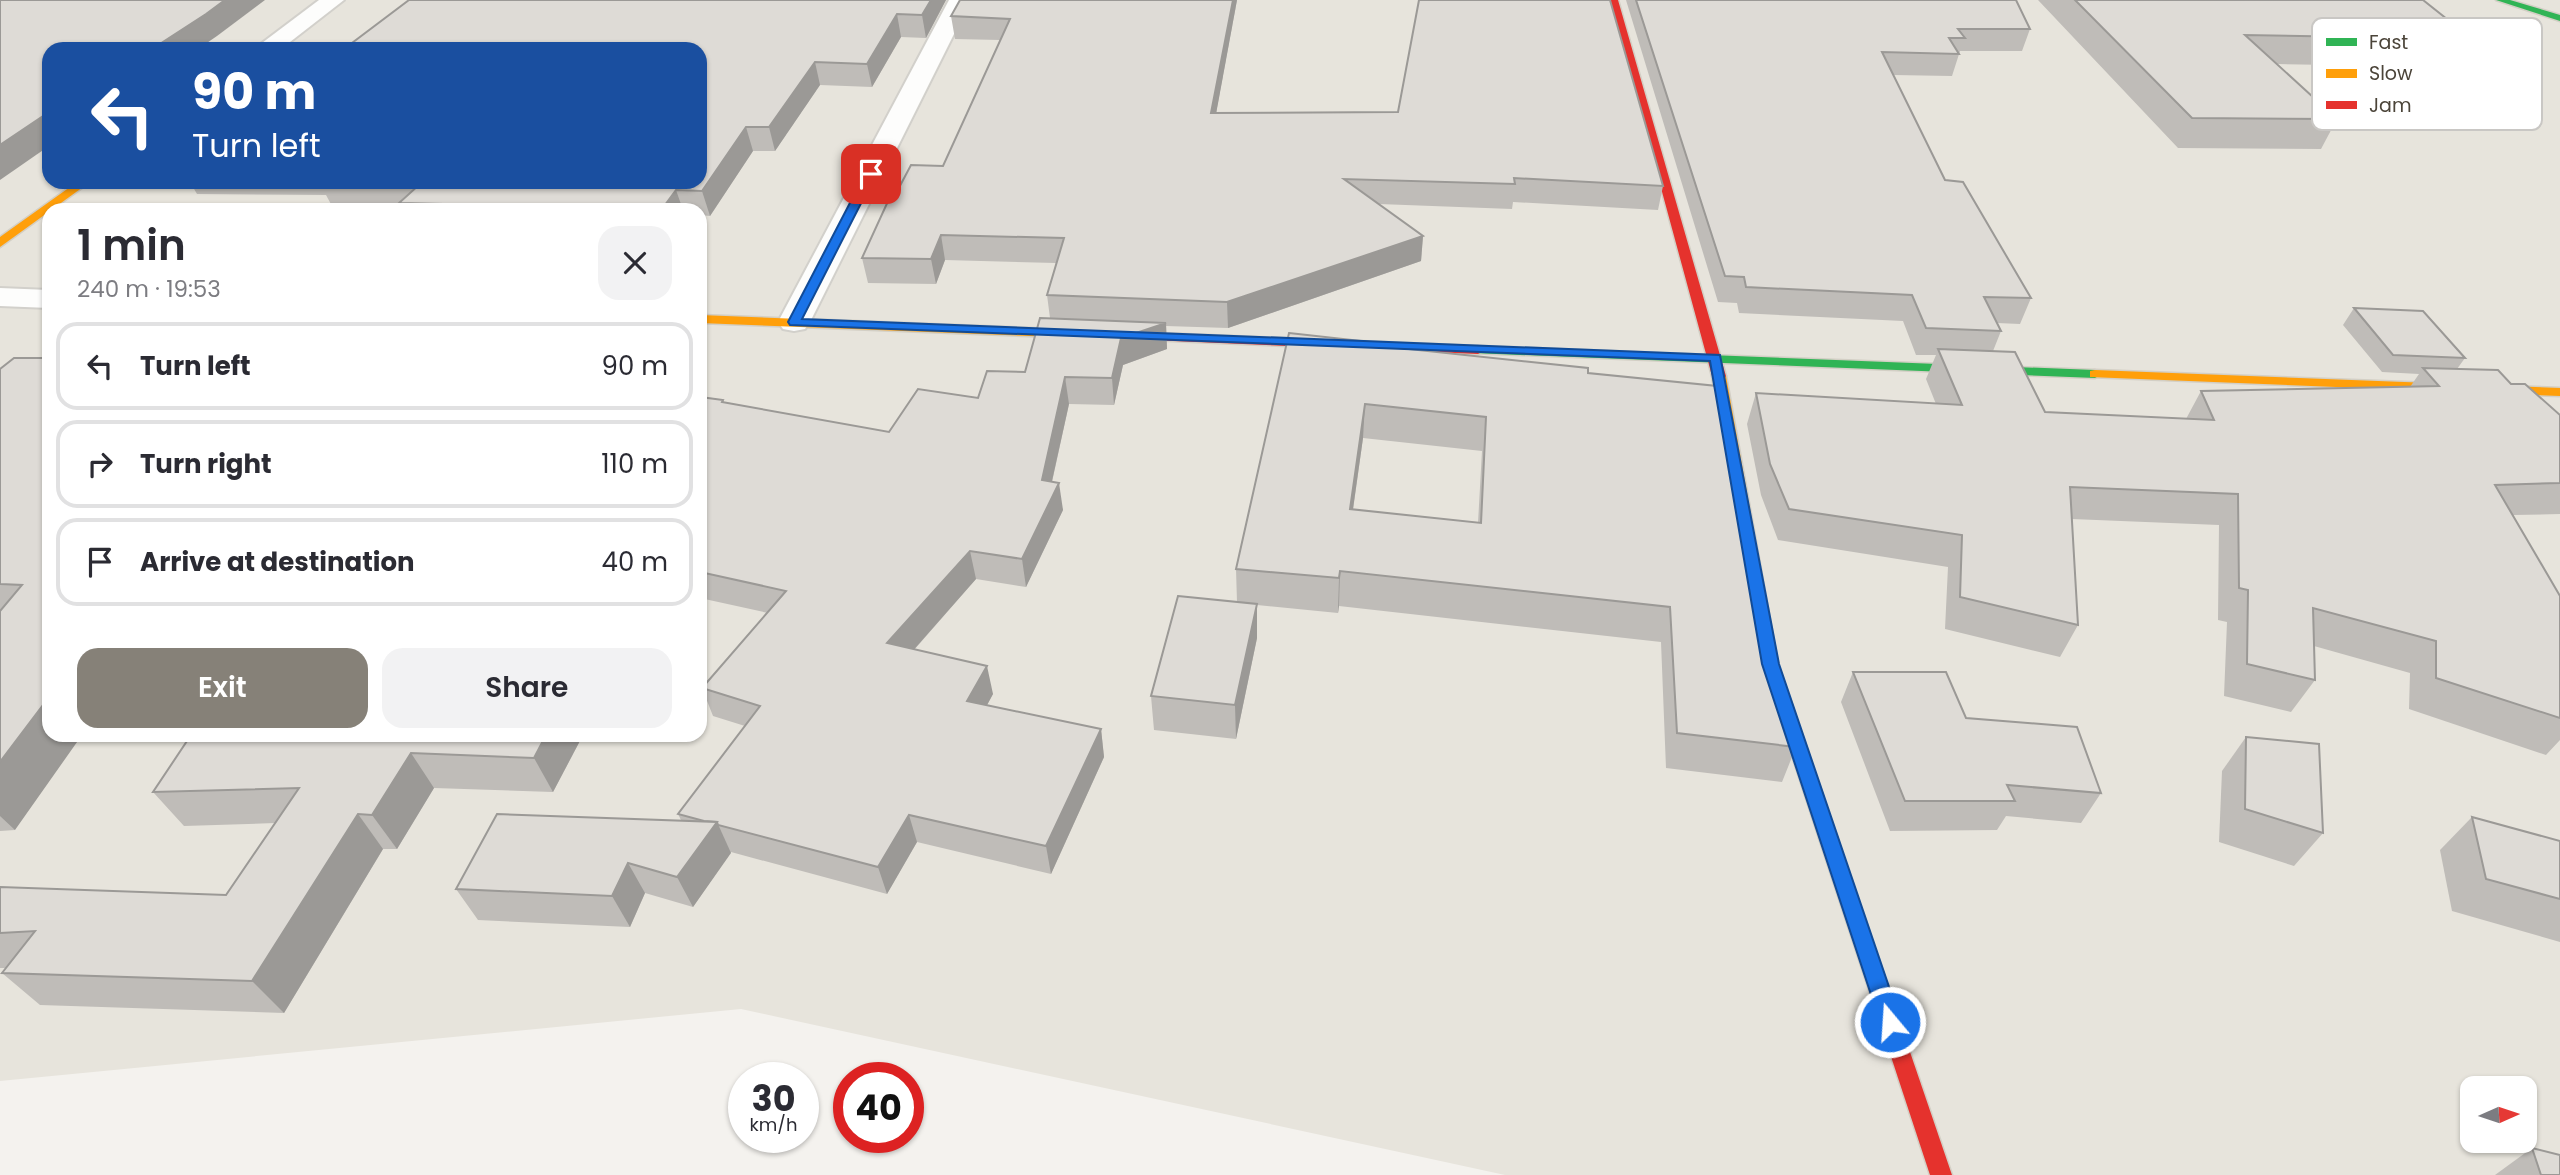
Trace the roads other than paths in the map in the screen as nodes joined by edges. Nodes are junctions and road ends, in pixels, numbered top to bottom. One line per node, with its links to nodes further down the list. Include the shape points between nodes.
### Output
1 (333, 0): 6 (street)
2 (960, 0): 14 (street)
3 (1614, 0): 15 (street)
4 (2500, 0): 5 (street)
5 (2560, 18)
6 (276, 42)
7 (73, 189): 8 (street)
8 (54, 203)
9 (42, 212): 10 (street)
10 (0, 243)
11 (0, 297): 12 (street)
12 (42, 299)
13 (707, 319): 14 (street)
14 (794, 322): 15 (street)
15 (1716, 357): 16 (street); 17 (street, via 1770,664)
16 (2560, 392)
17 (1941, 1175)

